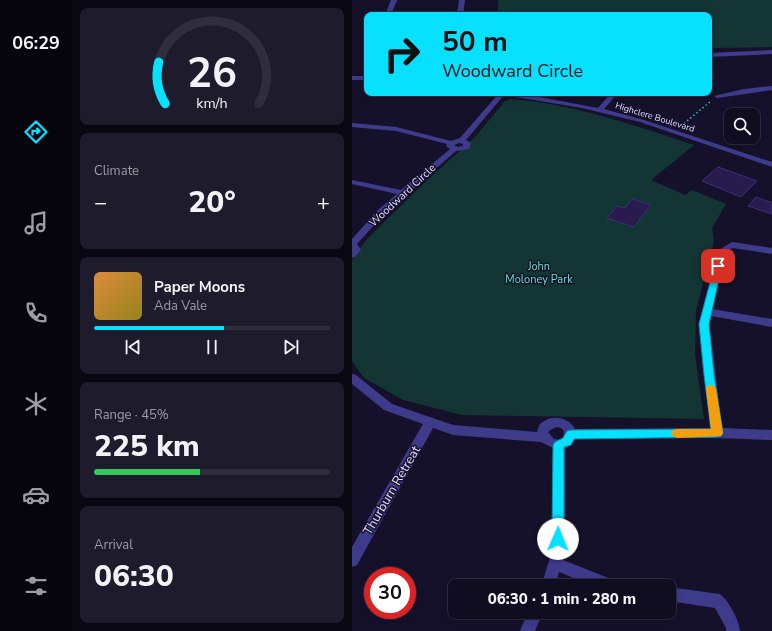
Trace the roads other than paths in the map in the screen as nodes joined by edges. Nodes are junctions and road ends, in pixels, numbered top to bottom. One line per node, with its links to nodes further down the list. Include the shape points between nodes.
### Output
1 (394, 0): 3 (street)
2 (462, 0): 4 (street)
3 (389, 12)
4 (460, 12)
5 (772, 52): 6 (street)
6 (712, 54)
7 (352, 78): 8 (street)
8 (364, 78)
9 (772, 88): 13 (street)
10 (499, 96): 16 (street, Woodward Circle, via 462,140 456,141)
11 (523, 96): 14 (street, Highclere Boulevard)
12 (612, 96): 14 (street)
13 (717, 96)
14 (600, 110): 17 (street, Highclere Boulevard, via 676,131)
15 (352, 125): 16 (street, via 396,129)
16 (452, 146): 19 (street, Woodward Circle)
17 (772, 165)
18 (352, 182): 19 (street)
19 (402, 193): 20 (street, Woodward Circle)
20 (352, 244): 22 (street, Woodward Circle, via 357,250)
21 (772, 250): 23 (street, via 732,246 721,251)
22 (352, 256)
23 (707, 312): 24 (street); 27 (street, via 704,324)
24 (772, 323)
25 (352, 378): 26 (street, via 388,407)
26 (431, 421): 30 (street, via 454,430); 32 (street, Thurburn Retreat)
27 (717, 433): 28 (street); 29 (street)
28 (571, 434): 30 (street, via 565,424 556,422 547,426 543,433); 31 (street, via 567,441)
29 (772, 435)
30 (544, 437): 31 (street, via 549,443)
31 (559, 445): 33 (street, via 558,554)
32 (352, 560)
33 (555, 564): 34 (street); 35 (street)
34 (550, 579)
35 (594, 579)
36 (676, 595): 39 (street, via 719,601)
37 (533, 619): 38 (street)
38 (527, 631)
39 (733, 631)

